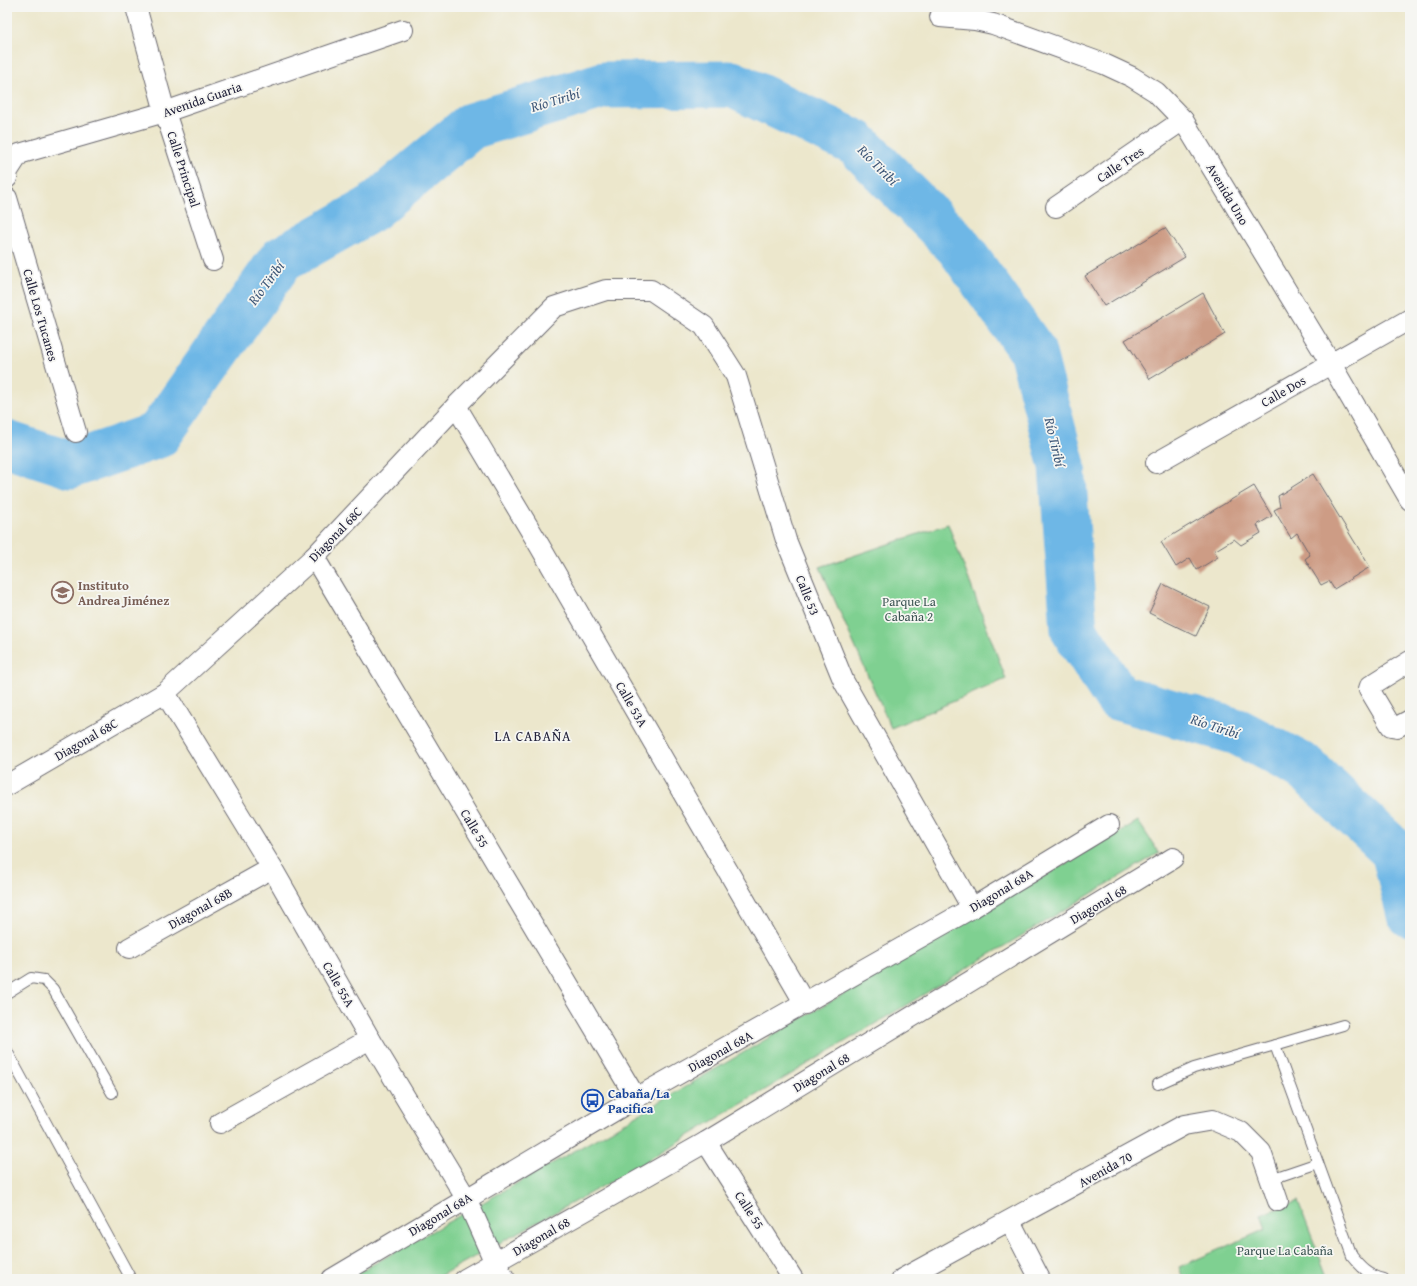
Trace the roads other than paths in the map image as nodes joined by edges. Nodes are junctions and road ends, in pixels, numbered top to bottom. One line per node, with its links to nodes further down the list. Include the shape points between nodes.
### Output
1 (136, 7): 4 (street, Calle Principal)
2 (940, 17): 5 (street, Avenida Uno, via 994,24 1104,64 1156,92)
3 (403, 30): 4 (street, Avenida Guaria)
4 (165, 112): 6 (street, Avenida Guaria, via 19,154); 9 (street, Calle Principal)
5 (1183, 120): 8 (street, Calle Tres); 12 (street, Avenida Uno)
6 (8, 174)
7 (7, 198): 14 (street, Calle Los Tucanes)
8 (1056, 207)
9 (213, 260)
10 (651, 290): 13 (street, Diagonal 68C, via 606,290 554,307); 25 (street, Calle 53, via 704,326 736,376 786,540 844,682)
11 (1410, 320): 12 (street, Calle Dos)
12 (1331, 364): 15 (street, Calle Dos); 16 (street, Avenida Uno)
13 (456, 406): 17 (street, Diagonal 68C); 28 (street, Calle 53A)
14 (76, 432)
15 (1156, 463)
16 (1410, 500)
17 (314, 557): 19 (street, Diagonal 68C); 35 (street, Calle 55)
18 (1410, 661): 20 (street, via 1369,689 1391,726 1397,727)
19 (164, 693): 21 (street, Diagonal 68C); 24 (street, Calle 55A)
20 (1410, 720)
21 (7, 785)
22 (1109, 825): 25 (street, Diagonal 68A)
23 (1173, 858): 37 (street, Diagonal 68)
24 (272, 868): 26 (street, Diagonal 68B); 30 (street, Calle 55A)
25 (972, 908): 28 (street, Diagonal 68A)
26 (129, 948)
27 (7, 993): 34 (lane, via 31,978 44,980 53,989)
28 (805, 1004): 35 (street, Diagonal 68A)
29 (1343, 1025): 31 (lane)
30 (370, 1039): 36 (street); 40 (street, Calle 55A)
31 (1275, 1045): 33 (lane, via 1194,1068); 38 (lane)
32 (7, 1051): 44 (lane)
33 (1158, 1084)
34 (112, 1093)
35 (636, 1098): 40 (street, Diagonal 68A)
36 (220, 1123)
37 (706, 1142): 43 (street, Diagonal 68); 47 (street, Calle 55)
38 (1318, 1163): 39 (lane); 50 (lane, via 1352,1256 1363,1269 1377,1278)
39 (1270, 1180): 41 (street, Avenida 70); 42 (street, Avenida 70, via 1261,1152 1241,1132 1213,1120 1184,1125)
40 (466, 1198): 43 (street, Calle 55A); 45 (street, Diagonal 68A)
41 (1278, 1201)
42 (1010, 1221): 48 (street, Avenida 70); 49 (street)
43 (500, 1271): 46 (street, Diagonal 68)
44 (131, 1279)
45 (332, 1279)
46 (465, 1279)
47 (793, 1279)
48 (902, 1279)
49 (1040, 1279)
50 (1384, 1279)

